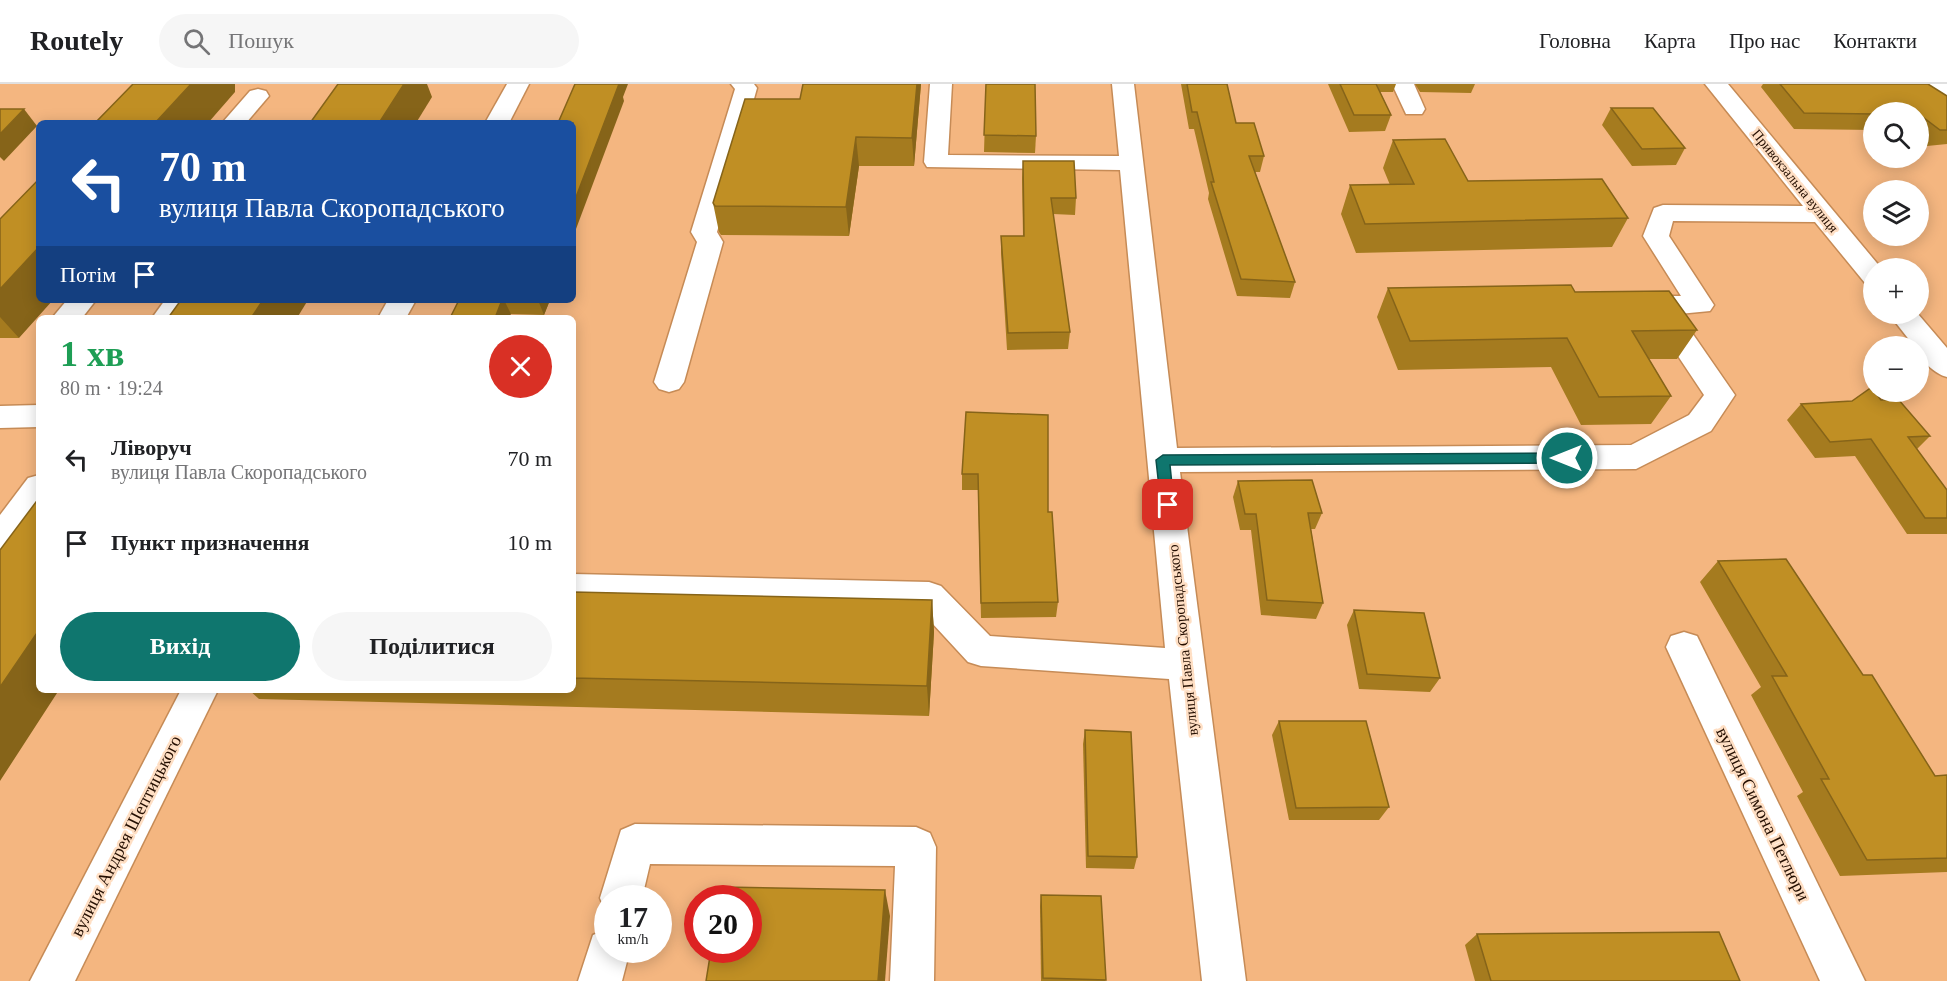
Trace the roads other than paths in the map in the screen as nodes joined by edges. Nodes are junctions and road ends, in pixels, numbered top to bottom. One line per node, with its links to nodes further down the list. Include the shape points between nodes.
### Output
1 (518, 84): 12 (street)
2 (742, 84): 24 (street, via 746,88 704,232 710,242)
3 (941, 84): 13 (street, via 936,162)
4 (1123, 84): 13 (street, вулиця Павла Скоропадського)
5 (1403, 84): 10 (street)
6 (1716, 84): 14 (street, Привокзальна вулиця)
7 (1928, 88): 9 (street)
8 (258, 96): 11 (street)
9 (1947, 104)
10 (1414, 109)
11 (237, 120)
12 (499, 120)
13 (1131, 163): 25 (street, вулиця Павла Скоропадського)
14 (1822, 214): 15 (street, Привокзальна вулиця); 18 (street, via 1663,213 1656,236 1700,305)
15 (1863, 264)
16 (79, 303): 20 (street)
17 (178, 303): 21 (street)
18 (1658, 305): 19 (street); 25 (street, via 1720,395 1700,423 1636,457)
19 (1611, 306)
20 (69, 315)
21 (168, 315)
22 (1911, 324): 23 (street)
23 (1947, 367)
24 (669, 382)
25 (1163, 460): 30 (street, вулиця Павла Скоропадського)
26 (36, 491): 27 (street)
27 (0, 540)
28 (576, 588): 30 (street, via 929,596 981,651)
29 (1684, 647): 38 (street, вулиця Симона Петлюри)
30 (1185, 665): 37 (street, вулиця Павла Скоропадського)
31 (198, 693): 34 (street, вулиця Андрея Шептицького)
32 (624, 885): 36 (street, via 635,844 916,847)
33 (605, 963): 35 (street)
34 (52, 981)
35 (600, 981)
36 (912, 981)
37 (1224, 981)
38 (1843, 981)

